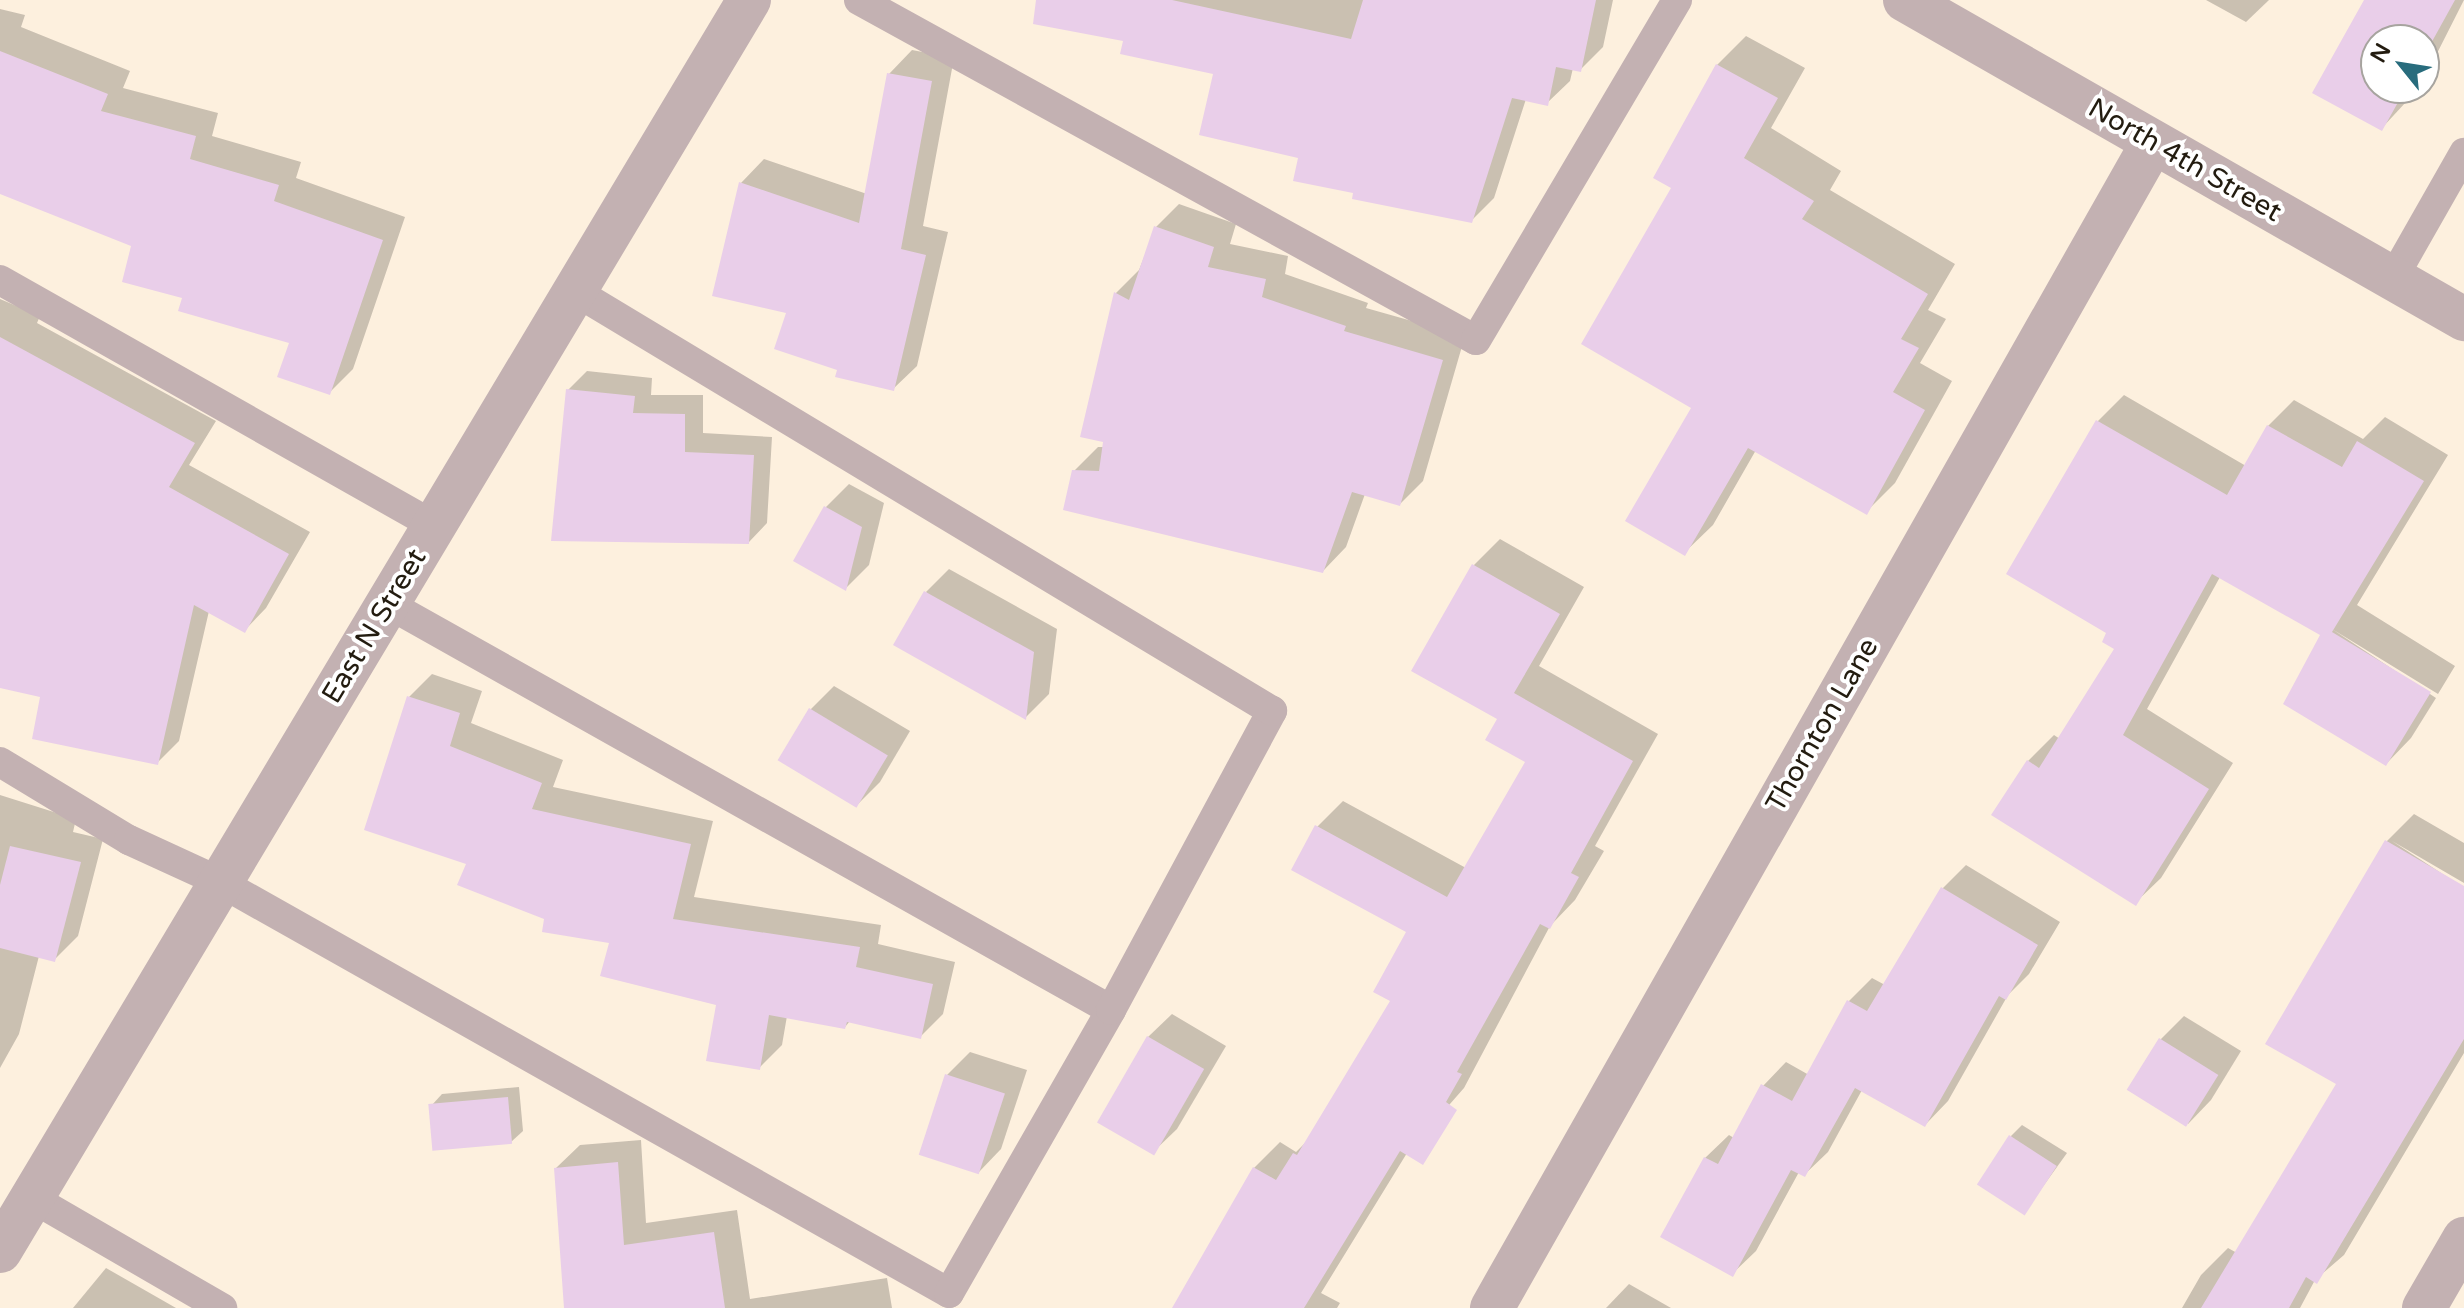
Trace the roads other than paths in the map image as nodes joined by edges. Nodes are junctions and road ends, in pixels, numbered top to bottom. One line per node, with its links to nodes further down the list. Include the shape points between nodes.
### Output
1 (749, 0): 9 (street, East N Street)
2 (859, 0): 3 (lane, via 1476,340)
3 (1677, 0)
4 (1905, 0): 5 (street, North 4th Street)
5 (2153, 142): 7 (street, North 4th Street); 20 (street, Thornton Lane)
6 (2464, 153): 7 (lane)
7 (2393, 278): 10 (street, North 4th Street)
8 (0, 280): 11 (lane)
9 (578, 293): 11 (street, East N Street); 15 (lane, via 1272,711)
10 (2464, 319)
11 (435, 526): 12 (street, East N Street)
12 (388, 604): 14 (street, East N Street); 15 (lane)
13 (0, 762): 14 (lane, via 129,840)
14 (218, 881): 15 (lane, via 949,1293); 16 (street, East N Street)
15 (1111, 1010)
16 (32, 1198): 18 (street, East N Street); 19 (lane)
17 (2464, 1239): 21 (street)
18 (0, 1251)
19 (222, 1308)
20 (1492, 1308)
21 (2424, 1308)

